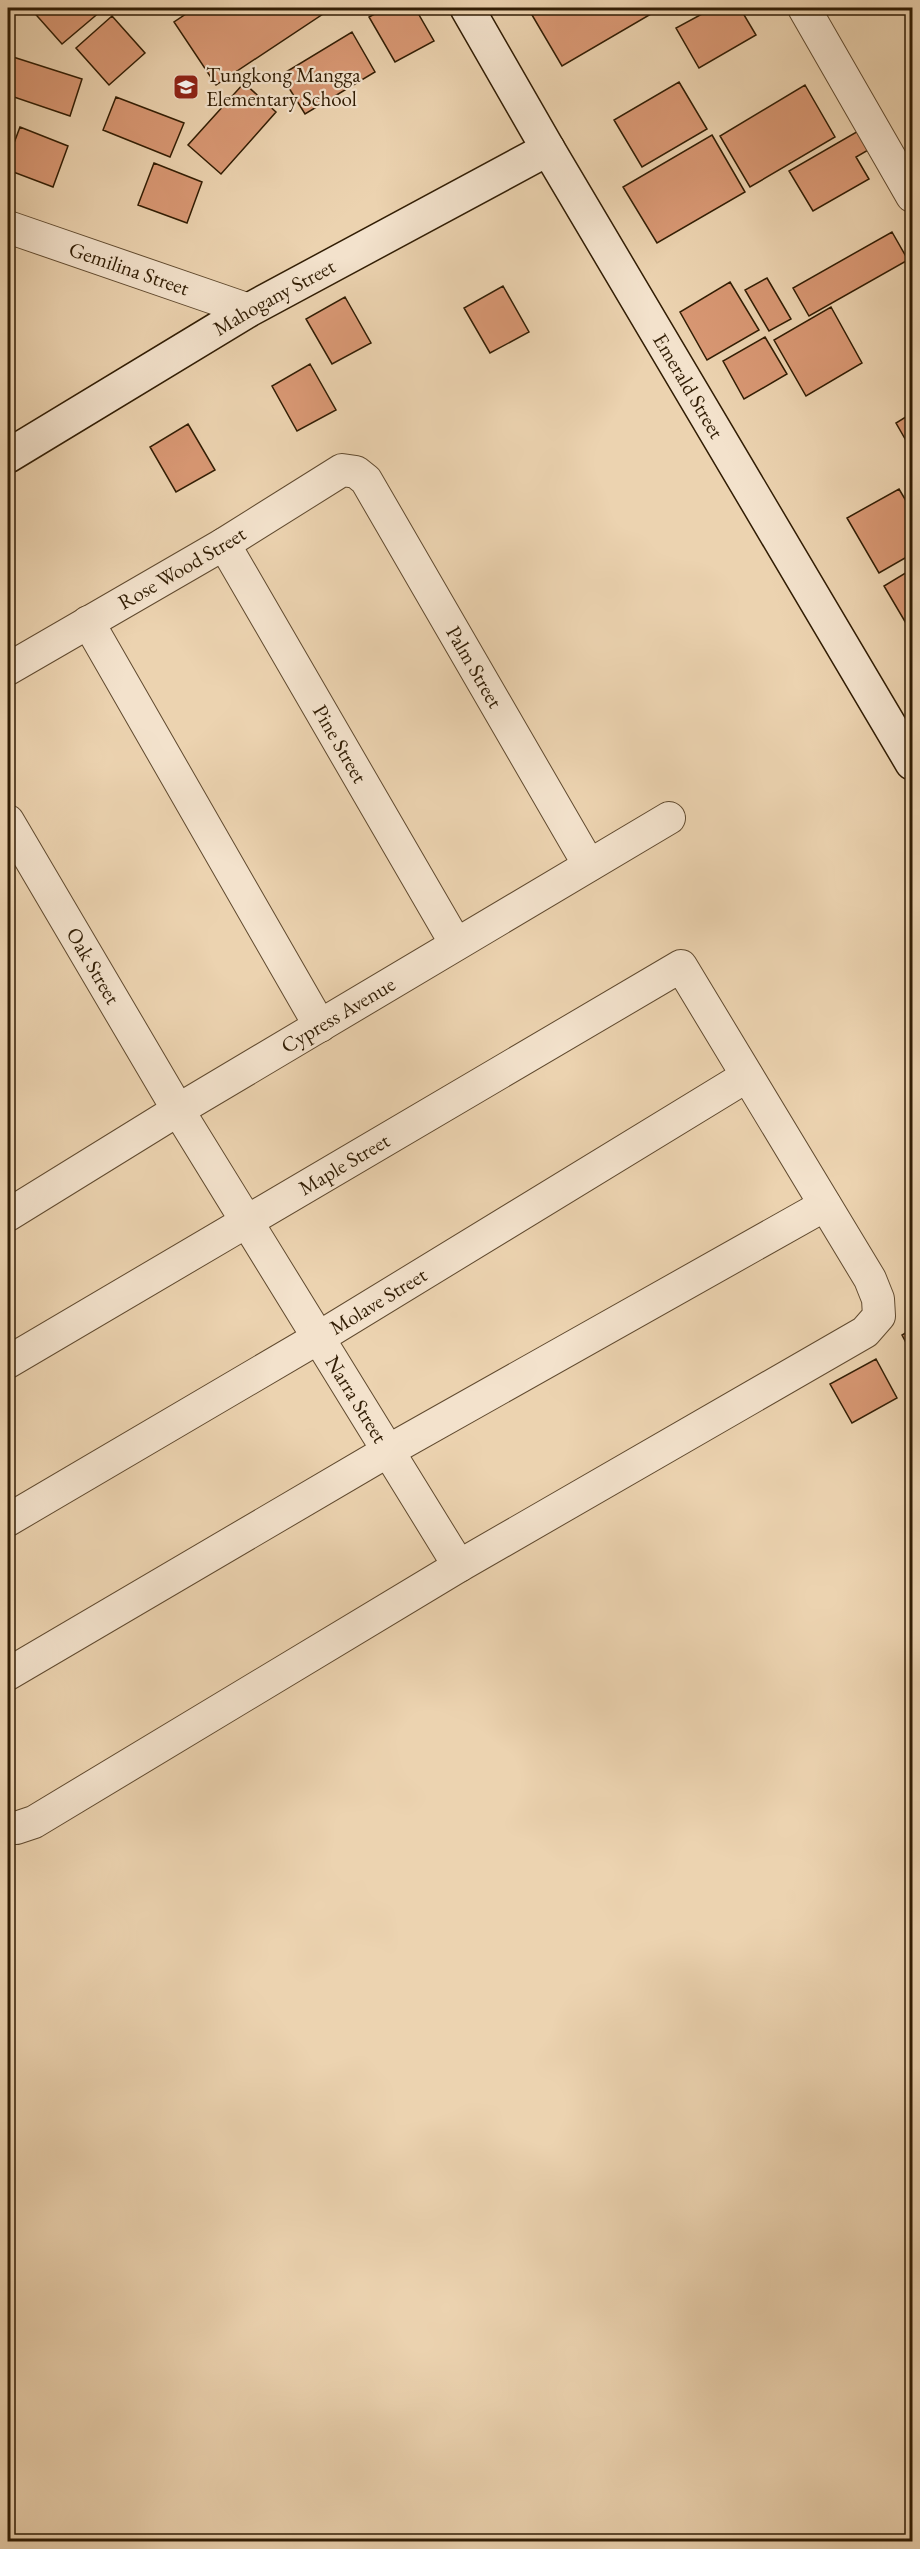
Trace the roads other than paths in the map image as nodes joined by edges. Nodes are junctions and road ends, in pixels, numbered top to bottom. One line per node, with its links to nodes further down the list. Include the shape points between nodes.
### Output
1 (467, 8): 3 (street, Emerald Street)
2 (804, 8): 4 (street)
3 (548, 149): 6 (street, Mahogany Street); 12 (street, Emerald Street)
4 (912, 195)
5 (8, 227): 6 (street, Gemilina Street)
6 (249, 310): 7 (street, Mahogany Street)
7 (8, 456)
8 (356, 472): 9 (street, Rose Wood Street, via 342,470); 15 (street, Palm Street, via 366,480)
9 (224, 544): 10 (street, Rose Wood Street); 16 (street, Pine Street)
10 (88, 622): 11 (street, Rose Wood Street); 17 (street)
11 (8, 669)
12 (912, 763)
13 (669, 818): 15 (street, Cypress Avenue)
14 (8, 821): 19 (street, Oak Street)
15 (589, 865): 16 (street, Cypress Avenue)
16 (456, 944): 17 (street, Cypress Avenue)
17 (320, 1026): 19 (street, Cypress Avenue)
18 (747, 1077): 20 (street); 22 (street, Maple Street, via 681,966); 23 (street, Molave Street)
19 (178, 1110): 21 (street, Cypress Avenue); 22 (street, Narra Street)
20 (825, 1205): 25 (street); 27 (street, via 878,1299 879,1316 865,1332)
21 (8, 1215)
22 (247, 1220): 23 (street, Narra Street); 24 (street, Maple Street)
23 (318, 1338): 25 (street, Narra Street); 26 (street, Molave Street)
24 (8, 1362)
25 (388, 1451): 27 (street, Narra Street); 28 (street)
26 (8, 1520)
27 (459, 1566): 29 (street, via 34,1822)
28 (8, 1674)
29 (8, 1827)

